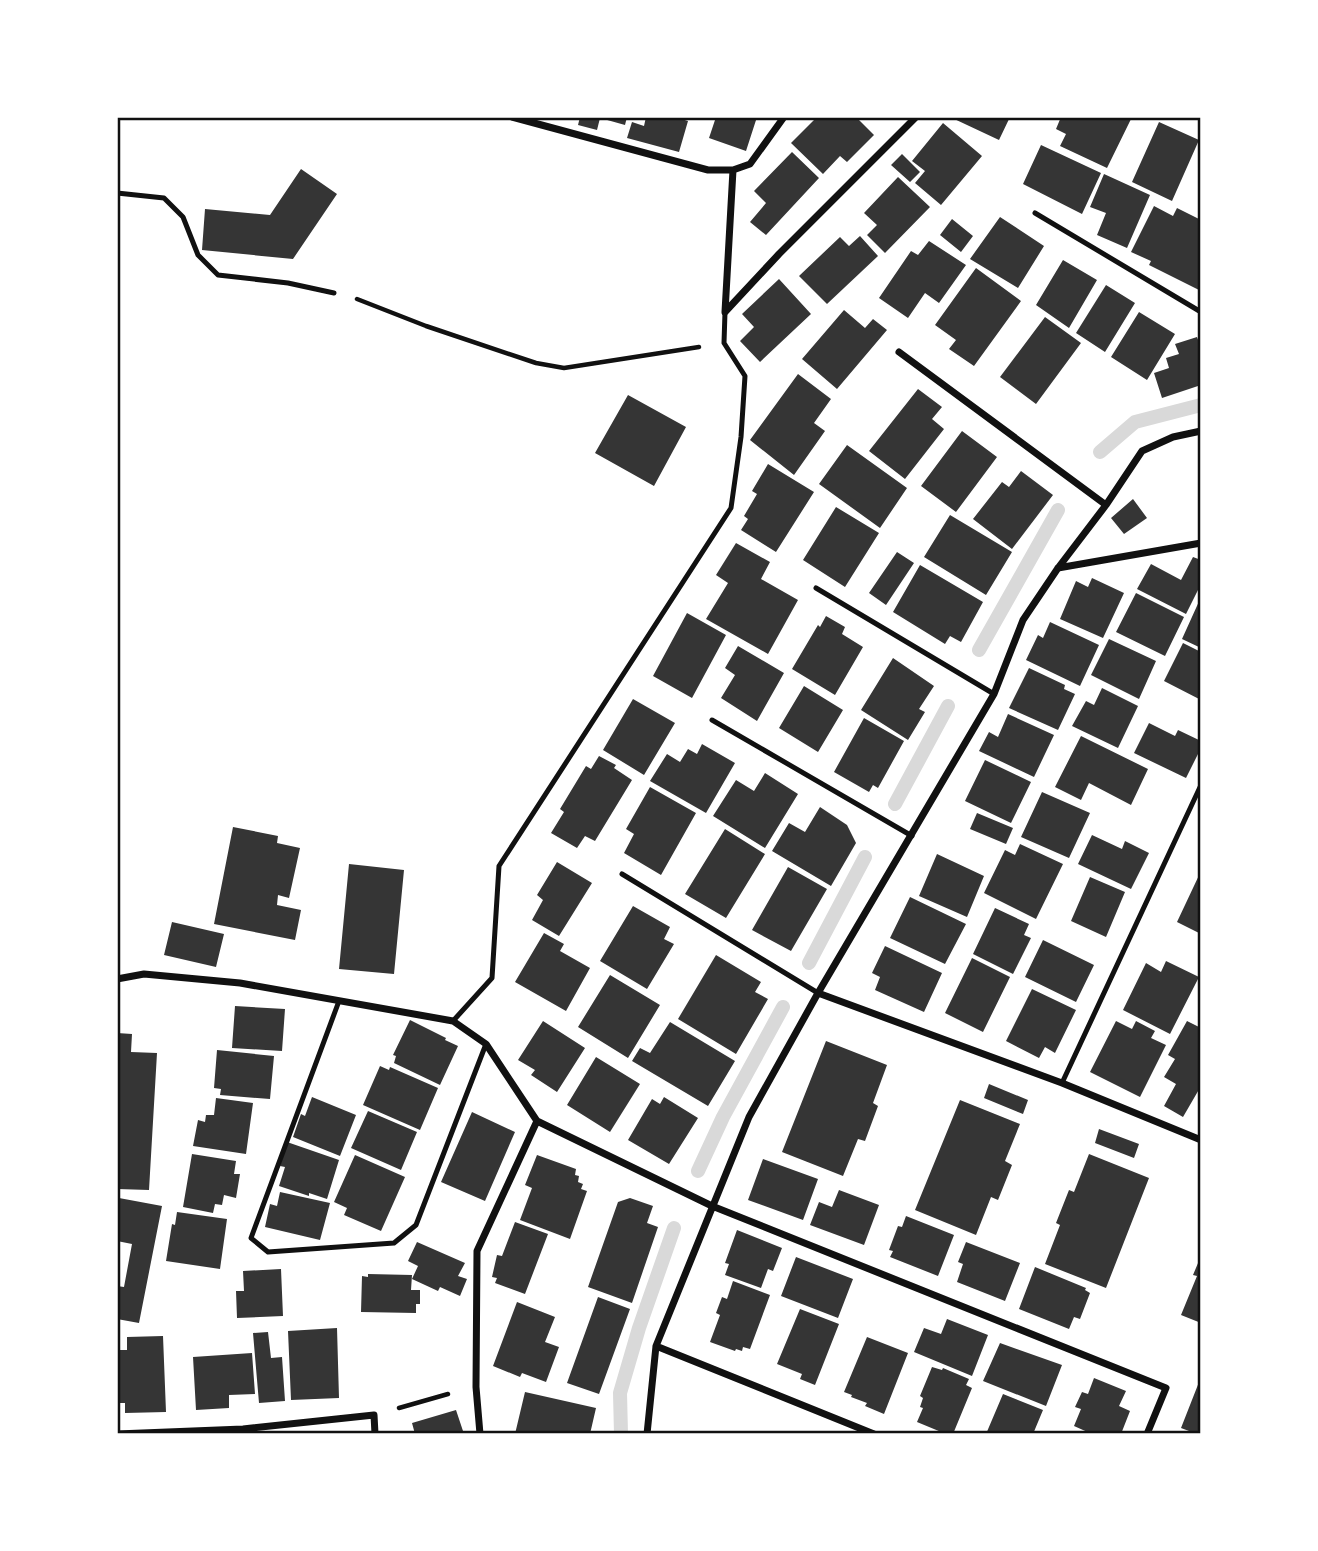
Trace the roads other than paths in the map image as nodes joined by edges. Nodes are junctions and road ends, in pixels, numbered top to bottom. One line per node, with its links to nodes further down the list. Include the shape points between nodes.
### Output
1 (512, 117): 4 (street, via 708,170)
2 (784, 117): 4 (street, via 750,164)
3 (916, 117): 8 (street)
4 (733, 170): 8 (street)
5 (117, 193): 7 (lane, via 164,198 183,217 198,255 218,275)
6 (1035, 213): 9 (lane)
7 (334, 293)
8 (725, 312): 24 (lane, via 724,343 745,376 731,508 499,866 492,978)
9 (1201, 312)
10 (899, 352): 12 (street)
11 (1201, 431): 12 (street, via 1142,451)
12 (1106, 505): 14 (street)
13 (1201, 543): 14 (street)
14 (1058, 568): 16 (street, via 1023,620)
15 (816, 588): 16 (lane)
16 (994, 694): 19 (street)
17 (712, 720): 19 (lane)
18 (1201, 785): 26 (lane)
19 (912, 836): 22 (street)
20 (622, 874): 22 (lane)
21 (117, 979): 23 (street, via 144,974 240,983)
22 (818, 993): 26 (street); 29 (street, via 749,1117)
23 (339, 1001): 24 (street); 25 (lane, via 251,1238 268,1252 394,1243 415,1224)
24 (453, 1021): 25 (street)
25 (486, 1044): 27 (street)
26 (1062, 1083): 28 (street)
27 (537, 1121): 29 (street); 34 (street, via 477,1251)
28 (1201, 1139)
29 (712, 1206): 30 (street); 37 (street, via 1166,1388)
30 (656, 1346): 35 (street); 36 (street)
31 (243, 1431): 32 (street); 33 (street, via 374,1415)
32 (117, 1434)
33 (375, 1434)
34 (480, 1434)
35 (647, 1434)
36 (874, 1434)
37 (1147, 1434)

